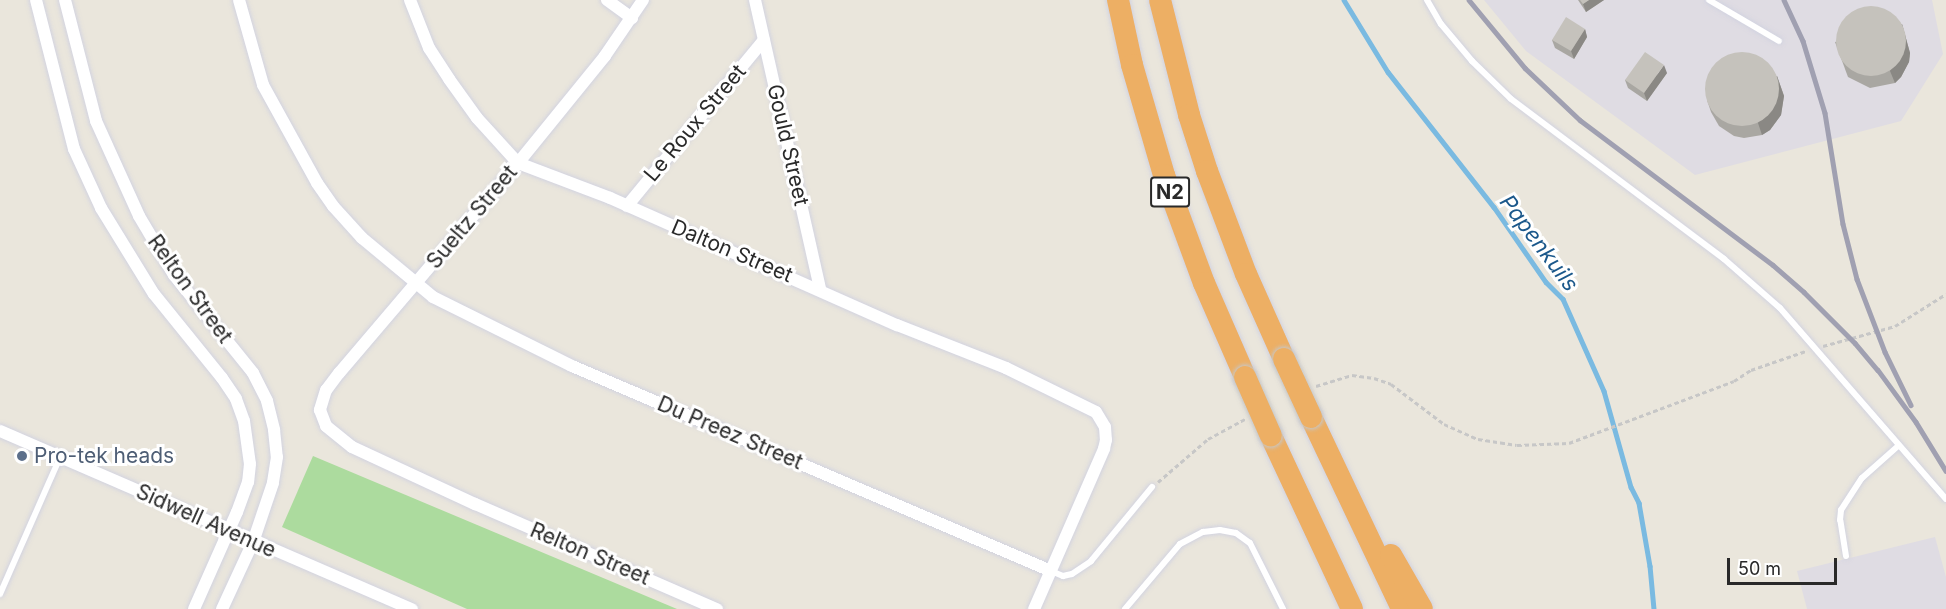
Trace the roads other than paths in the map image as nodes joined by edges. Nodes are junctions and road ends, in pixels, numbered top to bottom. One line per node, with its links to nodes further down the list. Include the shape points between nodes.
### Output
1 (36, 0): 27 (street, Relton Street, via 74,149 101,208 154,294 222,378 244,421 250,464 248,482)
2 (239, 0): 17 (street, Du Preez Street, via 263,85 317,183 362,238)
3 (410, 0): 15 (street, Dalton Street, via 429,48 449,79 477,118)
4 (607, 0): 12 (street)
5 (643, 0): 12 (street, Sueltz Street)
6 (755, 0): 13 (street, Gould Street)
7 (1118, 0): 24 (highway, N2, bridge, via 1164,175 1204,283)
8 (1160, 0): 19 (highway, N2, bridge, via 1207,171 1246,274)
9 (1427, 0): 22 (lane, via 1472,61 1511,99 1724,260 1780,308)
10 (1709, 0): 14 (lane)
11 (68, 1): 28 (street, Relton Street, via 96,121 139,216 174,275 253,373 267,401 277,457 273,483)
12 (632, 18): 15 (street, Sueltz Street)
13 (764, 40): 16 (street, Le Roux Street); 18 (street, Gould Street)
14 (1779, 41)
15 (518, 163): 16 (street, Dalton Street); 17 (street, Sueltz Street)
16 (627, 206): 18 (street, Dalton Street)
17 (414, 284): 21 (street, Sueltz Street, via 326,390 320,410); 30 (street, Du Preez Street, via 452,308 572,366)
18 (820, 289): 30 (street, Dalton Street, via 897,325 1006,368 1089,407 1102,419 1107,440)
19 (1313, 422): 41 (highway, N2); 42 (highway)
20 (0, 431): 23 (street, Sidwell Avenue)
21 (334, 435): 35 (street, Relton Street, via 384,464)
22 (1898, 446): 26 (lane); 29 (lane, via 1862,478 1841,510)
23 (60, 457): 27 (street, Sidwell Avenue); 31 (lane)
24 (1291, 483): 39 (highway); 40 (highway, N2)
25 (1152, 487): 30 (lane, via 1091,561 1072,574 1063,576)
26 (1946, 499)
27 (229, 532): 28 (street, Sidwell Avenue); 32 (street)
28 (253, 542): 33 (street); 34 (street, Sidwell Avenue)
29 (1846, 556)
30 (1051, 571): 36 (street)
31 (0, 594)
32 (194, 609)
33 (222, 609)
34 (412, 609)
35 (717, 609)
36 (1034, 609)
37 (1125, 609): 38 (lane, via 1180,544 1203,532 1220,530 1236,533 1250,543)
38 (1283, 609)
39 (1345, 609)
40 (1352, 609)
41 (1402, 609)
42 (1422, 609)

